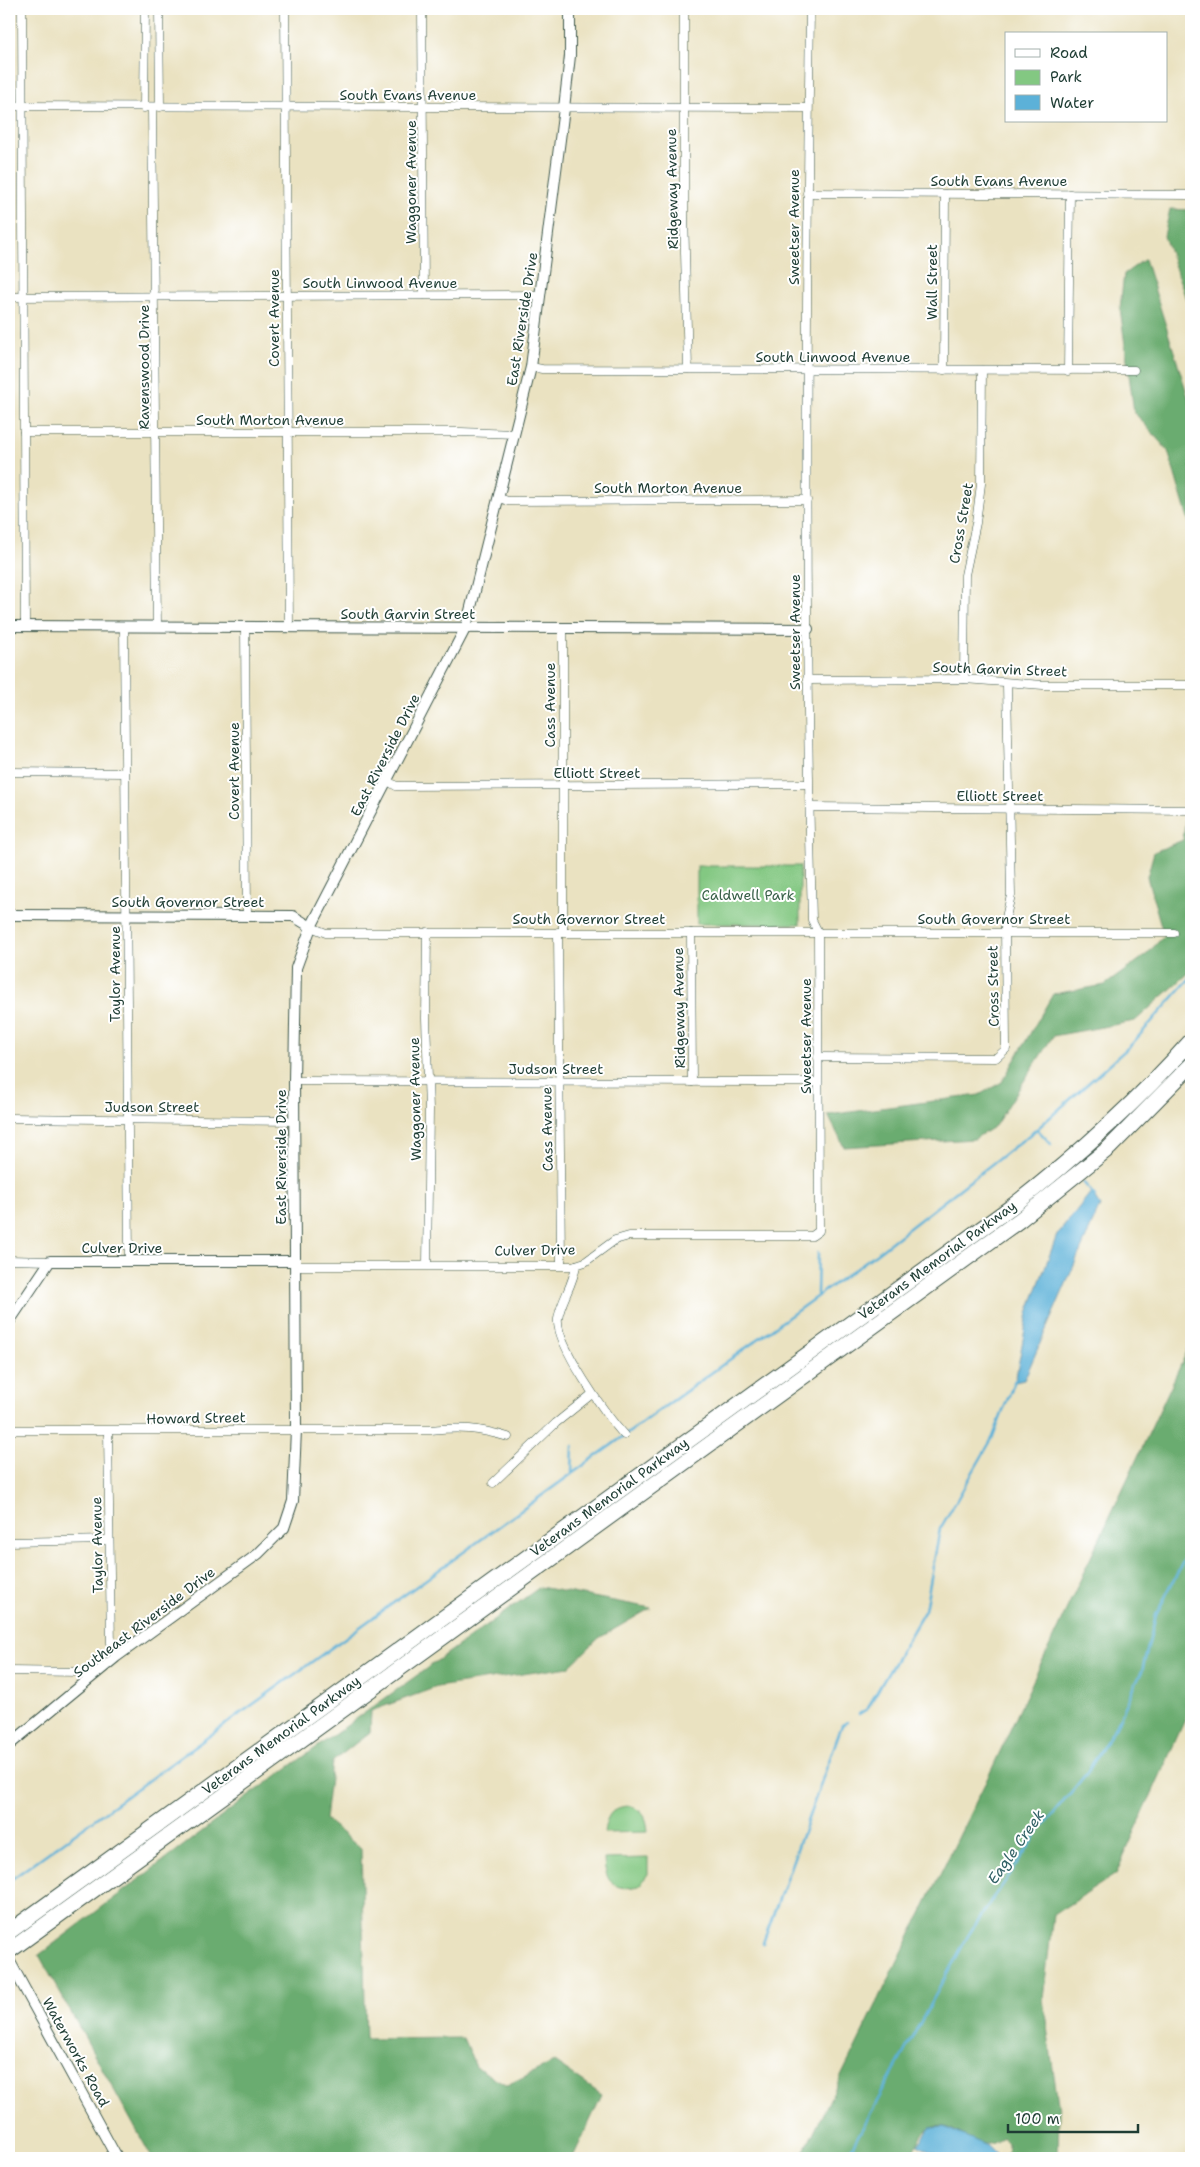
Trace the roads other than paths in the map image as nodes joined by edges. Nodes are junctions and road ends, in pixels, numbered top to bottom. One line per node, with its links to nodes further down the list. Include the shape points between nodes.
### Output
1 (22, 9): 10 (street)
2 (145, 9): 13 (street, Ravenswood Drive)
3 (159, 9): 13 (street, Ravenswood Drive)
4 (285, 9): 11 (street, Covert Avenue)
5 (422, 9): 12 (street, Waggoner Avenue)
6 (570, 9): 14 (street, East Riverside Drive, via 570,56)
7 (684, 9): 15 (street, Ridgeway Avenue)
8 (810, 9): 16 (street, Sweetser Avenue)
9 (9, 106): 10 (street, South Evans Avenue)
10 (22, 106): 13 (street, South Evans Avenue); 26 (street)
11 (285, 107): 12 (street, South Evans Avenue); 13 (street, South Evans Avenue); 24 (street, Covert Avenue)
12 (423, 107): 14 (street, South Evans Avenue); 21 (street, Waggoner Avenue)
13 (152, 108): 23 (street, Ravenswood Drive)
14 (564, 108): 15 (street, South Evans Avenue); 22 (street, East Riverside Drive)
15 (684, 108): 16 (street, South Evans Avenue); 28 (street, Ridgeway Avenue)
16 (807, 108): 17 (street, Sweetser Avenue)
17 (807, 193): 18 (street, South Evans Avenue); 29 (street, Sweetser Avenue)
18 (945, 194): 19 (street, South Evans Avenue); 30 (street, Wall Street)
19 (1070, 194): 20 (street, South Evans Avenue); 33 (street)
20 (1191, 195)
21 (424, 295): 22 (street, South Linwood Avenue); 24 (street, South Linwood Avenue)
22 (541, 295): 27 (street, East Riverside Drive)
23 (156, 296): 24 (street, South Linwood Avenue); 26 (street, South Linwood Avenue); 35 (street, Ravenswood Drive)
24 (286, 296): 36 (street, Covert Avenue)
25 (9, 297): 26 (street, South Linwood Avenue)
26 (24, 297): 34 (street)
27 (531, 367): 28 (street, South Linwood Avenue); 37 (street, East Riverside Drive)
28 (688, 369): 29 (street, South Linwood Avenue)
29 (807, 369): 30 (street, South Linwood Avenue); 39 (street, Sweetser Avenue)
30 (944, 370): 31 (street, South Linwood Avenue)
31 (982, 370): 33 (street, South Linwood Avenue); 49 (street, Cross Street, via 982,484 965,575)
32 (1134, 370): 33 (street, South Linwood Avenue)
33 (1068, 371)
34 (24, 432): 35 (street, South Morton Avenue); 41 (street)
35 (156, 432): 36 (street, South Morton Avenue); 43 (street, Ravenswood Drive)
36 (287, 433): 37 (street, South Morton Avenue); 45 (street, Covert Avenue)
37 (515, 434): 38 (street, East Riverside Drive)
38 (499, 498): 39 (street, South Morton Avenue, via 508,501); 46 (street, East Riverside Drive)
39 (807, 500): 48 (street, Sweetser Avenue)
40 (9, 626): 41 (street, South Garvin Street)
41 (25, 626): 42 (street, South Garvin Street)
42 (124, 626): 43 (street, South Garvin Street); 54 (street, Taylor Avenue)
43 (157, 626): 44 (street, South Garvin Street)
44 (245, 627): 45 (street, South Garvin Street); 63 (street, Covert Avenue)
45 (289, 627): 46 (street, South Garvin Street)
46 (466, 627): 47 (street, South Garvin Street); 55 (street, East Riverside Drive)
47 (563, 628): 48 (street, South Garvin Street); 57 (street, Cass Avenue)
48 (808, 629): 50 (street, Sweetser Avenue)
49 (964, 679): 50 (street, South Garvin Street); 51 (street, South Garvin Street)
50 (807, 680): 56 (street, Sweetser Avenue)
51 (1007, 684): 52 (street, South Garvin Street); 59 (street, Cross Street)
52 (1191, 685)
53 (9, 772): 54 (street)
54 (124, 773): 62 (street, Taylor Avenue)
55 (388, 781): 57 (street, Elliott Street, via 396,786); 64 (street, East Riverside Drive)
56 (808, 784): 57 (street, Elliott Street); 58 (street, Sweetser Avenue)
57 (563, 786): 66 (street, Cass Avenue)
58 (810, 807): 59 (street, Elliott Street); 67 (street, Sweetser Avenue, via 812,920)
59 (1009, 809): 60 (street, Elliott Street); 70 (street, Cross Street, via 1011,895)
60 (1191, 810)
61 (9, 915): 62 (street, South Governor Street)
62 (127, 915): 63 (street, South Governor Street); 80 (street, Taylor Avenue)
63 (247, 916): 64 (street, South Governor Street, via 293,916)
64 (311, 927): 65 (street, South Governor Street, via 326,932); 74 (street, East Riverside Drive, via 296,968)
65 (427, 932): 66 (street, South Governor Street); 75 (street, Waggoner Avenue)
66 (560, 932): 68 (street, South Governor Street); 76 (street, Cass Avenue)
67 (818, 932): 68 (street, South Governor Street); 70 (street, South Governor Street); 72 (street, Sweetser Avenue)
68 (690, 933): 77 (street, Ridgeway Avenue)
69 (1174, 933): 70 (street, South Governor Street)
70 (1005, 934): 72 (street, Cross Street, via 1006,1047 1001,1056)
71 (1191, 1041): 105 (highway, Veterans Memorial Parkway, via 1104,1131 1010,1208)
72 (818, 1056): 78 (street, Sweetser Avenue)
73 (1191, 1065): 106 (highway, Veterans Memorial Parkway, via 1109,1148 1021,1219)
74 (294, 1081): 75 (street, Judson Street); 81 (street, East Riverside Drive)
75 (427, 1081): 76 (street, Judson Street); 87 (street, Waggoner Avenue)
76 (559, 1082): 77 (street, Judson Street); 89 (street, Cass Avenue)
77 (692, 1082): 78 (street, Judson Street)
78 (818, 1082): 82 (street, Sweetser Avenue, via 820,1224 816,1234)
79 (9, 1118): 80 (street, Judson Street)
80 (129, 1119): 81 (street, Judson Street); 85 (street, Taylor Avenue)
81 (294, 1121): 86 (street, East Riverside Drive)
82 (798, 1235): 88 (street, Culver Drive, via 629,1236 615,1240)
83 (9, 1260): 84 (street, Culver Drive)
84 (50, 1261): 85 (street, Culver Drive); 90 (street)
85 (128, 1261): 86 (street, Culver Drive)
86 (295, 1263): 87 (street, Culver Drive); 92 (street, East Riverside Drive)
87 (427, 1265): 89 (street, Culver Drive)
88 (576, 1265): 89 (street, Culver Drive); 91 (street, via 574,1281 558,1321 561,1334)
89 (561, 1266)
90 (9, 1322)
91 (592, 1394): 95 (street); 97 (street, via 556,1423)
92 (296, 1429): 94 (street, Howard Street); 96 (street, Howard Street, via 431,1430 462,1427 479,1428); 98 (street, East Riverside Drive, via 293,1501)
93 (9, 1430): 94 (street, Howard Street)
94 (108, 1431): 99 (street, Taylor Avenue)
95 (624, 1435)
96 (508, 1437)
97 (493, 1483)
98 (289, 1516): 101 (street, Southeast Riverside Drive, via 277,1537 264,1549)
99 (109, 1540): 100 (street); 101 (street, Taylor Avenue, via 111,1648)
100 (9, 1542)
101 (116, 1657): 103 (street, Southeast Riverside Drive)
102 (9, 1671): 103 (street, via 80,1672)
103 (90, 1678): 104 (street, Southeast Riverside Drive)
104 (9, 1745)
105 (9, 1932)
106 (9, 1952)
107 (9, 1960): 108 (street, Waterworks Road)
108 (117, 2158)

